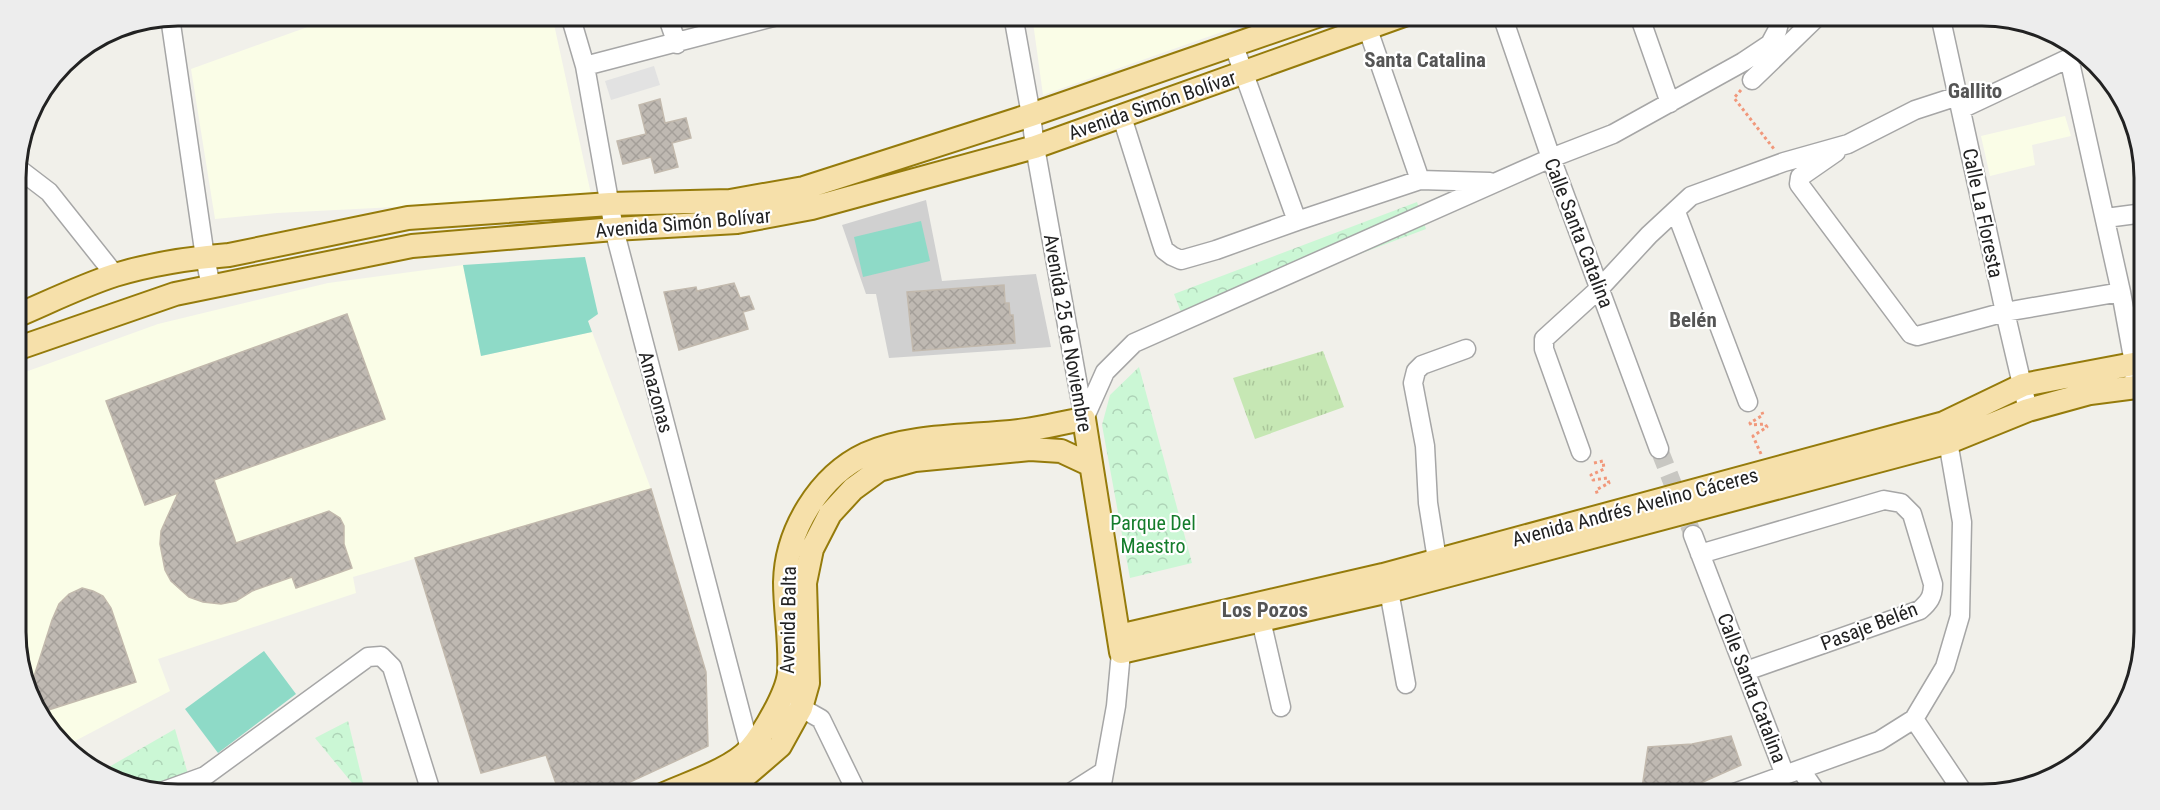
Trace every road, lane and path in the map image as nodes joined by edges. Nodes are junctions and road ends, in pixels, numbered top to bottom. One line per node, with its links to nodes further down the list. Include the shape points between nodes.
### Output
1 (171, 26): 40 (street)
2 (573, 26): 17 (street, Amazonas)
3 (671, 26): 14 (street)
4 (742, 26): 14 (street)
5 (1015, 26): 23 (street, Avenida 25 de Noviembre)
6 (1289, 26): 15 (main road, Avenida Simón Bolívar)
7 (1357, 26): 18 (main road, Avenida Simón Bolívar)
8 (1367, 26): 30 (street)
9 (1506, 26): 27 (street, Calle Santa Catalina)
10 (1643, 26): 22 (street)
11 (1778, 26): 19 (street, via 1770,44)
12 (1808, 26): 20 (street)
13 (1942, 26): 21 (street, Calle La Floresta)
14 (677, 44): 17 (street)
15 (1234, 46): 18 (street); 23 (main road, Avenida Simón Bolívar)
16 (2074, 56): 21 (street); 36 (street)
17 (585, 66): 32 (street, Amazonas)
18 (1245, 73): 24 (main road, Avenida Simón Bolívar); 37 (street)
19 (1718, 76): 22 (street); 28 (path, via 1725,86 1737,83 1741,89 1734,98)
20 (1752, 80)
21 (1959, 102): 25 (street, via 1915,110); 46 (street, Calle La Floresta)
22 (1670, 103): 27 (street, via 1613,134)
23 (1031, 115): 26 (street, Avenida 25 de Noviembre); 32 (main road, Avenida Simón Bolívar, via 804,188 730,201)
24 (1122, 117): 26 (main road, Avenida Simón Bolívar); 37 (street, via 1164,250 1172,256 1181,260)
25 (1848, 144): 28 (street); 46 (street, via 1800,177 1799,184 1911,334 1923,336)
26 (1035, 147): 38 (main road, Avenida Simón Bolívar, via 812,208 737,222); 55 (street, Avenida 25 de Noviembre)
27 (1551, 158): 31 (street); 43 (street, Calle Santa Catalina)
28 (1784, 162): 33 (street, via 1691,196)
29 (26, 174): 41 (street, via 49,192)
30 (1420, 180): 31 (street); 37 (street)
31 (1497, 182): 55 (street, via 1134,344 1105,372)
32 (610, 204): 35 (main road, Avenida Simón Bolívar); 38 (street, Amazonas)
33 (1676, 212): 43 (street); 53 (street)
34 (2134, 214): 36 (street)
35 (408, 218): 39 (main road); 40 (main road, Avenida Simón Bolívar)
36 (2106, 218): 44 (street)
37 (1297, 221)
38 (614, 229): 39 (main road, Avenida Simón Bolívar); 73 (street, Amazonas)
39 (412, 246): 42 (main road, Avenida Simón Bolívar)
40 (204, 257): 41 (main road, Avenida Simón Bolívar); 42 (street)
41 (115, 275): 45 (main road, Avenida Simón Bolívar)
42 (211, 287): 48 (main road, Avenida Simón Bolívar, via 175,294)
43 (1600, 288): 57 (street, Calle Santa Catalina); 58 (street, via 1544,339 1544,349)
44 (2121, 292): 46 (street); 47 (street)
45 (26, 312)
46 (2005, 312): 51 (street, Calle La Floresta)
47 (2134, 343)
48 (26, 346)
49 (1466, 349): 64 (street, via 1422,365 1413,383 1425,446 1428,503)
50 (2134, 364): 51 (main road, Avenida Andrés Avelino Cáceres)
51 (2024, 385): 54 (street, Calle La Floresta); 56 (main road, Avenida Andrés Avelino Cáceres)
52 (2134, 388): 54 (main road, Avenida Andrés Avelino Cáceres, via 2090,393)
53 (1748, 402): 60 (path, via 1748,413 1763,415 1751,425 1767,427 1753,436)
54 (2028, 410): 56 (main road, Avenida Andrés Avelino Cáceres)
55 (1084, 418): 59 (main road, Avenida 25 de Noviembre); 70 (main road, Avenida Balta, via 1027,430 910,441 866,454 837,473 813,500 792,538 785,580)
56 (1947, 433): 60 (main road, Avenida Andrés Avelino Cáceres); 64 (main road, Avenida Andrés Avelino Cáceres); 72 (street, via 1962,522 1960,616 1945,667)
57 (1659, 449)
58 (1581, 452): 61 (path, via 1586,465 1603,461 1604,469 1591,475 1593,480 1607,478 1609,483 1596,490)
59 (1091, 465): 67 (main road, Avenida 25 de Noviembre); 70 (main road, Avenida Balta, via 1061,451 1030,449 915,460 879,470 853,489 830,514 812,549 805,584 808,683)
60 (1768, 471): 61 (main road, Avenida Andrés Avelino Cáceres)
61 (1603, 515): 64 (main road, Avenida Andrés Avelino Cáceres)
62 (1693, 535): 63 (street, Calle Santa Catalina)
63 (1700, 555): 68 (street, Calle Santa Catalina); 68 (street, Pasaje Belén, via 1884,500 1901,503 1912,514 1933,584 1928,603 1920,610)
64 (1439, 569): 65 (main road, Avenida Andrés Avelino Cáceres); 67 (main road, Avenida Andrés Avelino Cáceres, via 1383,575)
65 (1389, 591): 66 (main road, Avenida Andrés Avelino Cáceres); 69 (street)
66 (1261, 620): 67 (main road, Avenida Andrés Avelino Cáceres); 71 (street)
67 (1120, 644): 74 (street, via 1116,706)
68 (1746, 671): 75 (street, Calle Santa Catalina)
69 (1406, 684)
70 (792, 703): 73 (main road, Avenida Balta, via 780,746); 80 (street, via 821,719)
71 (1281, 707)
72 (1914, 719): 75 (street, via 1879,741); 85 (street)
73 (754, 757): 78 (main road, Avenida Balta); 79 (main road, Avenida Balta)
74 (1103, 772): 81 (street); 82 (street)
75 (1793, 772): 83 (street); 84 (street, Calle Santa Catalina)
76 (183, 784): 77 (street, via 205,776 368,657 381,656 392,667)
77 (429, 784)
78 (686, 784)
79 (734, 784)
80 (853, 784)
81 (1084, 784)
82 (1101, 784)
83 (1760, 784)
84 (1806, 784)
85 (1958, 784)

